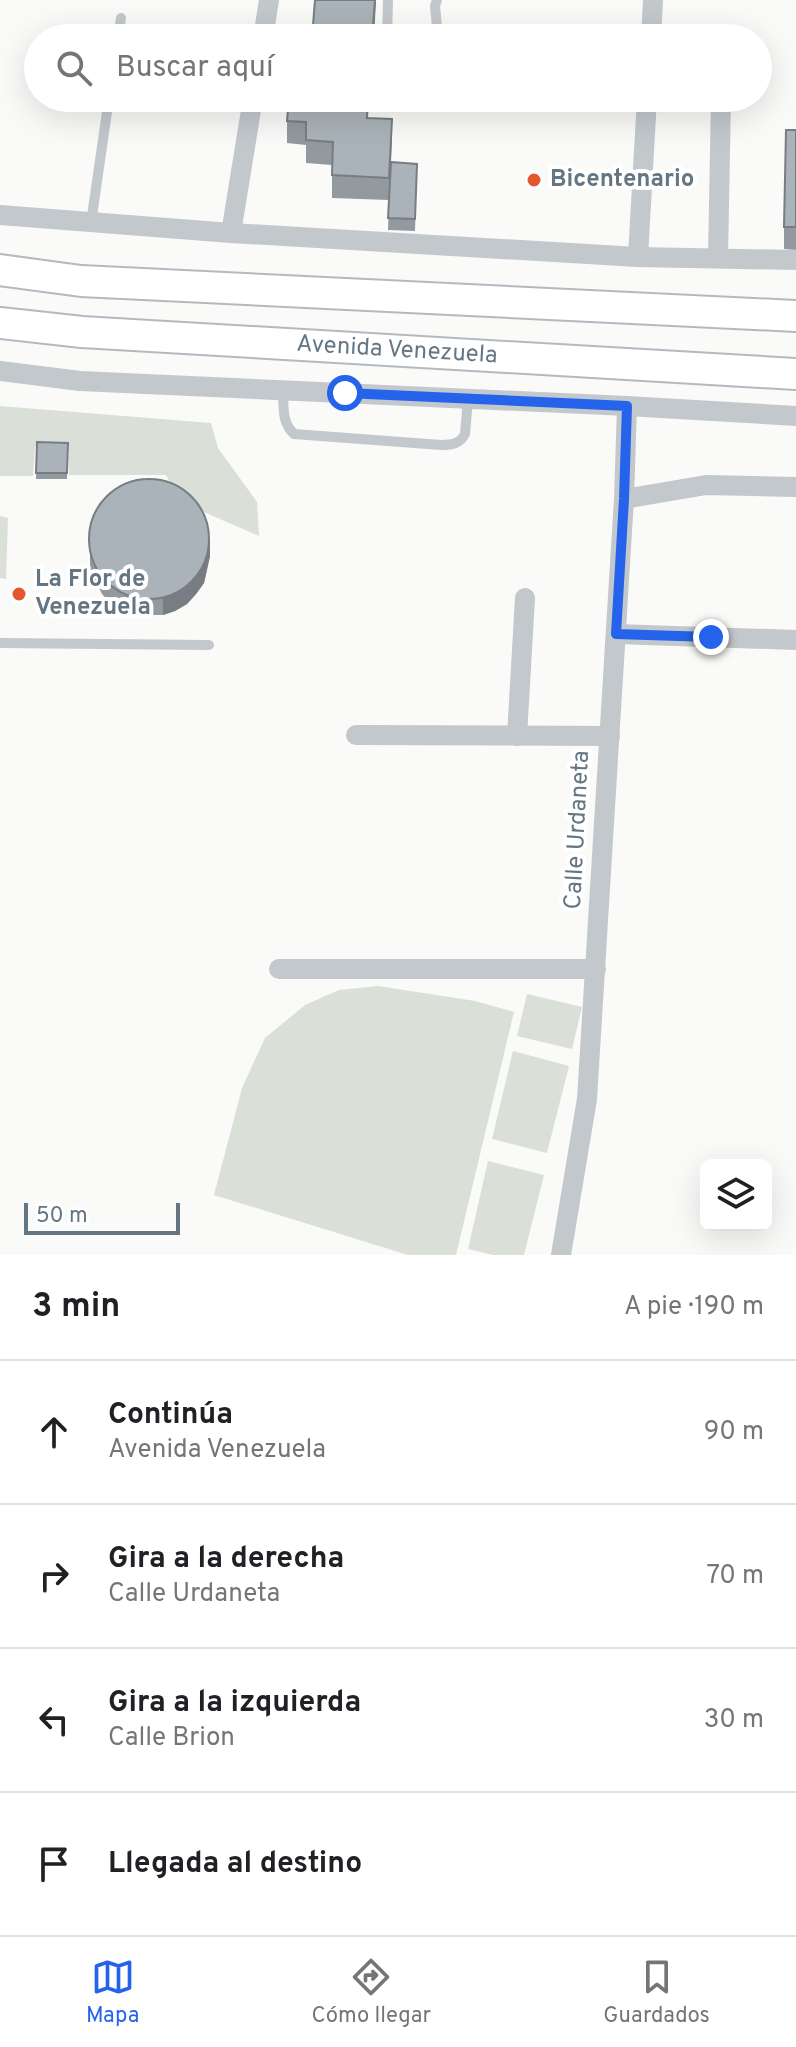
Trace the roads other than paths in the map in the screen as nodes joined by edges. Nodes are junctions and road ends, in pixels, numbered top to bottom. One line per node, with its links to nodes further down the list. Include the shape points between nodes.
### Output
1 (269, 0): 7 (street)
2 (388, 0): 8 (lane)
3 (437, 0): 9 (lane)
4 (653, 0): 10 (street)
5 (121, 18): 6 (lane)
6 (120, 24)
7 (265, 24)
8 (387, 24)
9 (437, 24)
10 (652, 24)
11 (107, 112): 16 (lane)
12 (251, 112): 17 (street)
13 (646, 112): 18 (street)
14 (721, 112): 19 (street)
15 (0, 215): 16 (street)
16 (91, 223): 17 (street)
17 (231, 233): 18 (street)
18 (638, 257): 19 (street)
19 (718, 258): 20 (street)
20 (796, 260)
21 (0, 270): 22 (street, via 81,281)
22 (796, 316)
23 (0, 323): 25 (street, Avenida Venezuela)
24 (0, 371): 26 (street, Avenida Venezuela, via 80,381)
25 (796, 374)
26 (283, 390): 27 (street, Avenida Venezuela); 27 (lane, via 285,421 294,434 441,445 465,434)
27 (468, 399): 28 (street, Avenida Venezuela)
28 (627, 406): 29 (street, Avenida Venezuela); 31 (street, Calle Urdaneta)
29 (796, 416)
30 (796, 487): 31 (street, via 706,485)
31 (624, 499): 33 (street, Calle Urdaneta)
32 (525, 598): 38 (street)
33 (616, 634): 34 (street); 39 (street, Calle Urdaneta)
34 (796, 640)
35 (0, 643): 36 (lane)
36 (209, 645)
37 (356, 735): 38 (street)
38 (517, 736): 39 (street)
39 (610, 736): 41 (street, Calle Urdaneta)
40 (279, 969): 41 (street)
41 (596, 969): 42 (street, Calle Urdaneta, via 587,1099)
42 (561, 1255)

